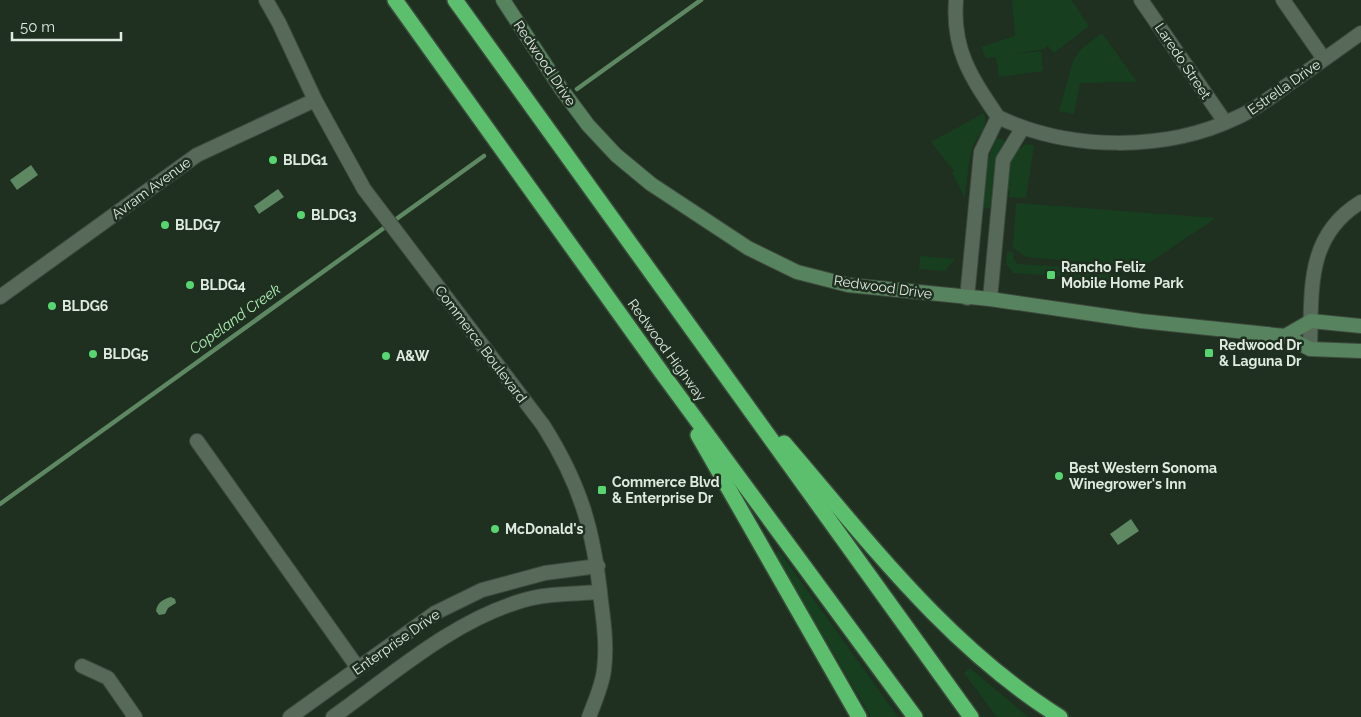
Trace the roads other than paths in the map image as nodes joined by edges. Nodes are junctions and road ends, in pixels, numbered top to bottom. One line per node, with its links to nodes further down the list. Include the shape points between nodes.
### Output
1 (266, 0): 10 (street, Commerce Boulevard)
2 (396, 0): 24 (highway, Redwood Highway)
3 (455, 0): 23 (highway)
4 (503, 0): 16 (main road, Redwood Drive, via 562,90 616,155 651,184 748,248 797,272 848,285)
5 (956, 0): 11 (street, via 954,23 960,53)
6 (1141, 0): 12 (street, Laredo Street)
7 (1283, 0): 9 (street)
8 (1361, 33): 9 (street, Estrella Drive)
9 (1324, 59): 12 (street, Estrella Drive, via 1251,111)
10 (315, 100): 15 (street, Avram Avenue, via 197,155); 26 (street, Commerce Boulevard, via 364,189 538,418 563,457 586,513)
11 (998, 117): 13 (street, Estrella Drive); 16 (street, via 981,152)
12 (1225, 122): 13 (street, Estrella Drive, via 1167,139 1133,142 1080,140)
13 (1022, 129): 17 (street, via 1004,160)
14 (1361, 202): 18 (street, via 1336,220 1317,252 1312,279)
15 (0, 297)
16 (967, 298): 17 (main road, Redwood Drive)
17 (990, 300): 20 (main road, Redwood Drive)
18 (1311, 321): 19 (main road); 20 (main road); 21 (street)
19 (1361, 326)
20 (1286, 336): 21 (main road, Redwood Drive)
21 (1310, 349): 22 (main road, Redwood Drive)
22 (1361, 352)
23 (715, 361): 36 (highway); 37 (highway, via 950,632 987,664)
24 (662, 373): 34 (highway); 35 (highway, Redwood Highway)
25 (197, 441): 29 (street)
26 (598, 566): 27 (street, Commerce Boulevard); 29 (street, Enterprise Drive, via 545,573 482,590 435,613)
27 (600, 592): 32 (street, Enterprise Drive, via 533,598 493,612 455,631); 33 (street, Commerce Boulevard, via 606,645 604,670)
28 (82, 666): 30 (street, via 108,678)
29 (358, 668): 31 (street, Enterprise Drive)
30 (135, 717)
31 (290, 717)
32 (333, 717)
33 (589, 717)
34 (859, 717)
35 (915, 717)
36 (971, 717)
37 (1060, 717)

